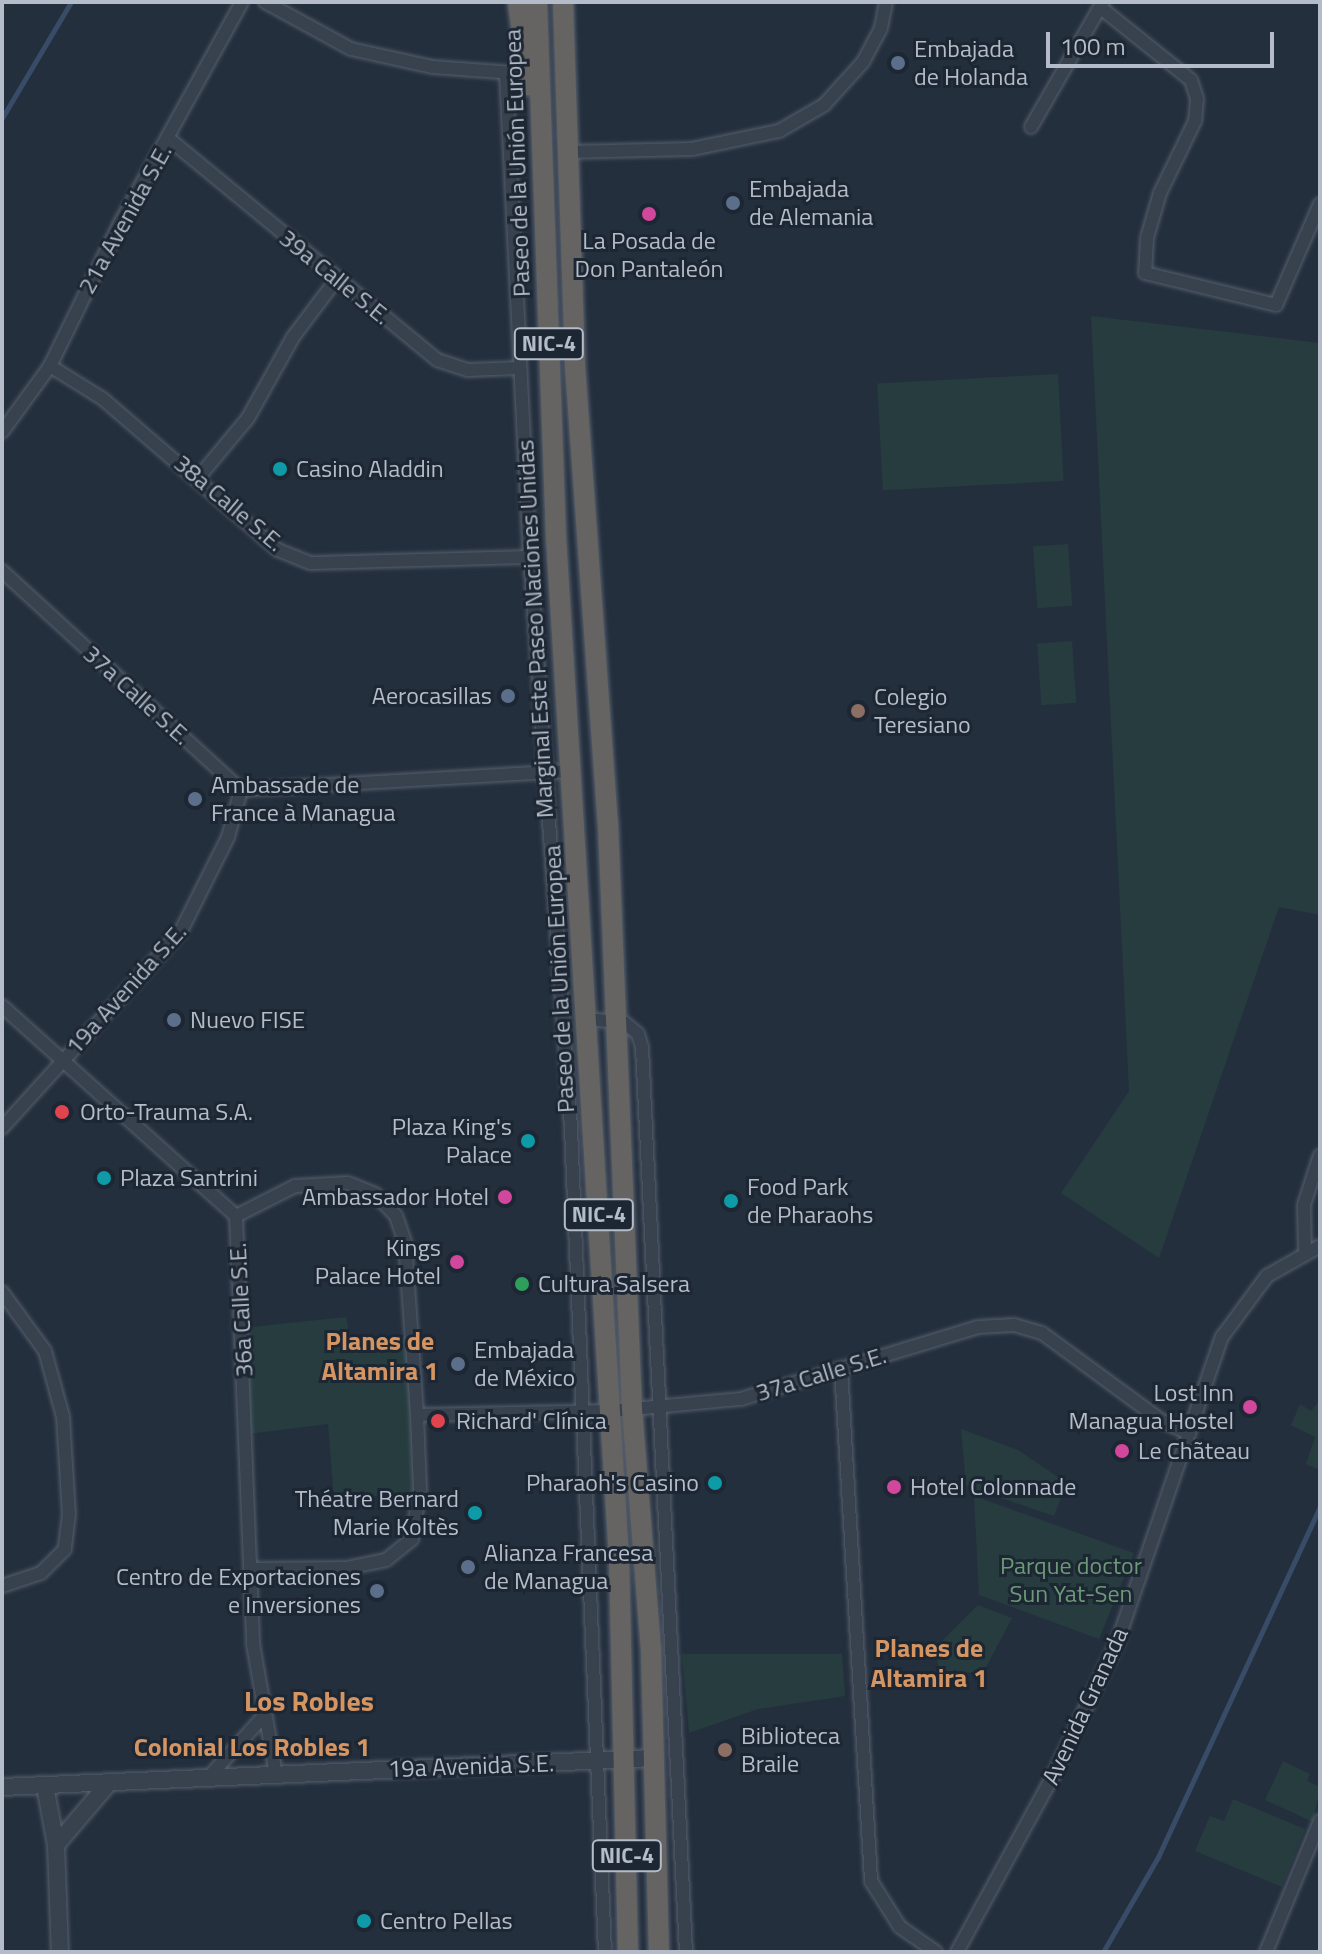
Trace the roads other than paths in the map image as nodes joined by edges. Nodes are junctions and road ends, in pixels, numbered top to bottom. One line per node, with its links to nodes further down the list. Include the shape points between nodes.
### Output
1 (242, 2): 13 (street, 21a Avenida S.E.)
2 (265, 2): 10 (street, via 351,49 433,67)
3 (518, 2): 11 (highway)
4 (537, 2): 14 (highway, Paseo de la Unión Europea / NIC-4)
5 (563, 2): 9 (highway, NIC-4)
6 (570, 2): 9 (highway)
7 (886, 2): 15 (street, via 881,28 863,62 824,105 779,131 692,149)
8 (1102, 5): 12 (street); 16 (street, via 1191,80 1197,99 1195,121 1160,193 1147,238 1145,273 1276,305)
9 (566, 55): 15 (highway, NIC-4)
10 (506, 73): 11 (street); 19 (street, Marginal Este Paseo Naciones Unidas)
11 (527, 74): 14 (highway)
12 (1031, 127)
13 (169, 139): 17 (street, 39a Calle S.E.); 18 (street, 21a Avenida S.E., via 120,223)
14 (542, 152): 24 (highway, Paseo de la Unión Europea / NIC-4)
15 (568, 152): 29 (highway, NIC-4, via 585,550 608,824)
16 (1320, 204)
17 (336, 280): 19 (street, 39a Calle S.E., via 437,360 468,370); 21 (street, via 293,337 248,418)
18 (50, 366): 20 (street, 21a Avenida S.E.); 21 (street, 38a Calle S.E., via 103,399)
19 (520, 368): 22 (street, Marginal Este Paseo Naciones Unidas)
20 (2, 432)
21 (198, 478): 22 (street, 38a Calle S.E., via 278,550 311,563)
22 (530, 557): 25 (street, Marginal Este Paseo Naciones Unidas)
23 (2, 571): 26 (street, 37a Calle S.E.)
24 (571, 771): 25 (street); 28 (highway, Paseo de la Unión Europea / NIC-4)
25 (543, 774): 26 (street); 40 (street, Marginal Este Paseo Naciones Unidas, via 571,1128)
26 (241, 790): 30 (street, 19a Avenida S.E., via 228,837 181,931)
27 (2, 1006): 30 (street, 36a Calle S.E.)
28 (588, 1019): 29 (street); 41 (highway, Paseo de la Unión Europea / NIC-4)
29 (615, 1022): 38 (street, via 633,1028 642,1047); 39 (highway, NIC-4)
30 (62, 1061): 31 (street, 19a Avenida S.E.); 33 (street, 36a Calle S.E.)
31 (2, 1128)
32 (1320, 1155): 35 (street, via 1304,1205)
33 (236, 1216): 42 (street, via 295,1186 348,1183 375,1194 396,1216 405,1242); 44 (street, 36a Calle S.E.)
34 (1320, 1246): 35 (street)
35 (1305, 1250): 43 (street, Avenida Granada, via 1267,1276 1241,1305 1222,1337)
36 (2, 1292): 45 (street, via 45,1351 63,1417 69,1514 65,1549 41,1573)
37 (841, 1368): 38 (street, 37a Calle S.E., via 741,1399); 43 (street, 37a Calle S.E., via 978,1327 1014,1325 1042,1333 1162,1421); 62 (street, via 871,1881 900,1927)
38 (661, 1407): 39 (street, 37a Calle S.E.); 61 (street)
39 (632, 1409): 41 (street, 37a Calle S.E.); 47 (highway, NIC-4)
40 (584, 1411): 41 (street, 37a Calle S.E.); 42 (street, 37a Calle S.E.); 49 (street, Marginal Este Paseo Naciones Unidas)
41 (611, 1411): 48 (highway, Paseo de la Unión Europea / NIC-4)
42 (417, 1415): 44 (street, via 420,1489 412,1539 386,1560 346,1568)
43 (1189, 1433): 63 (street, Avenida Granada, via 1117,1643 1052,1778)
44 (254, 1569): 46 (street, 36a Calle S.E., via 253,1644)
45 (2, 1586)
46 (262, 1718): 50 (street, 36a Calle S.E.); 51 (street)
47 (653, 1758): 48 (street, 19a Avenida S.E.); 60 (highway, NIC-4)
48 (627, 1760): 49 (street, 19a Avenida S.E.); 59 (highway, Paseo de la Unión Europea / NIC-4)
49 (599, 1761): 50 (street, 19a Avenida S.E.); 58 (street, Marginal Este Paseo Naciones Unidas)
50 (276, 1775): 51 (street, 19a Avenida S.E.)
51 (208, 1778): 52 (street, 19a Avenida S.E.)
52 (108, 1784): 53 (street, 19a Avenida S.E.); 56 (street)
53 (45, 1786): 54 (street, 19a Avenida S.E.); 56 (street)
54 (2, 1787)
55 (1320, 1821): 64 (street)
56 (56, 1845): 57 (street)
57 (60, 1952)
58 (605, 1952)
59 (628, 1952)
60 (659, 1952)
61 (686, 1952)
62 (936, 1952)
63 (957, 1952)
64 (1266, 1952)

